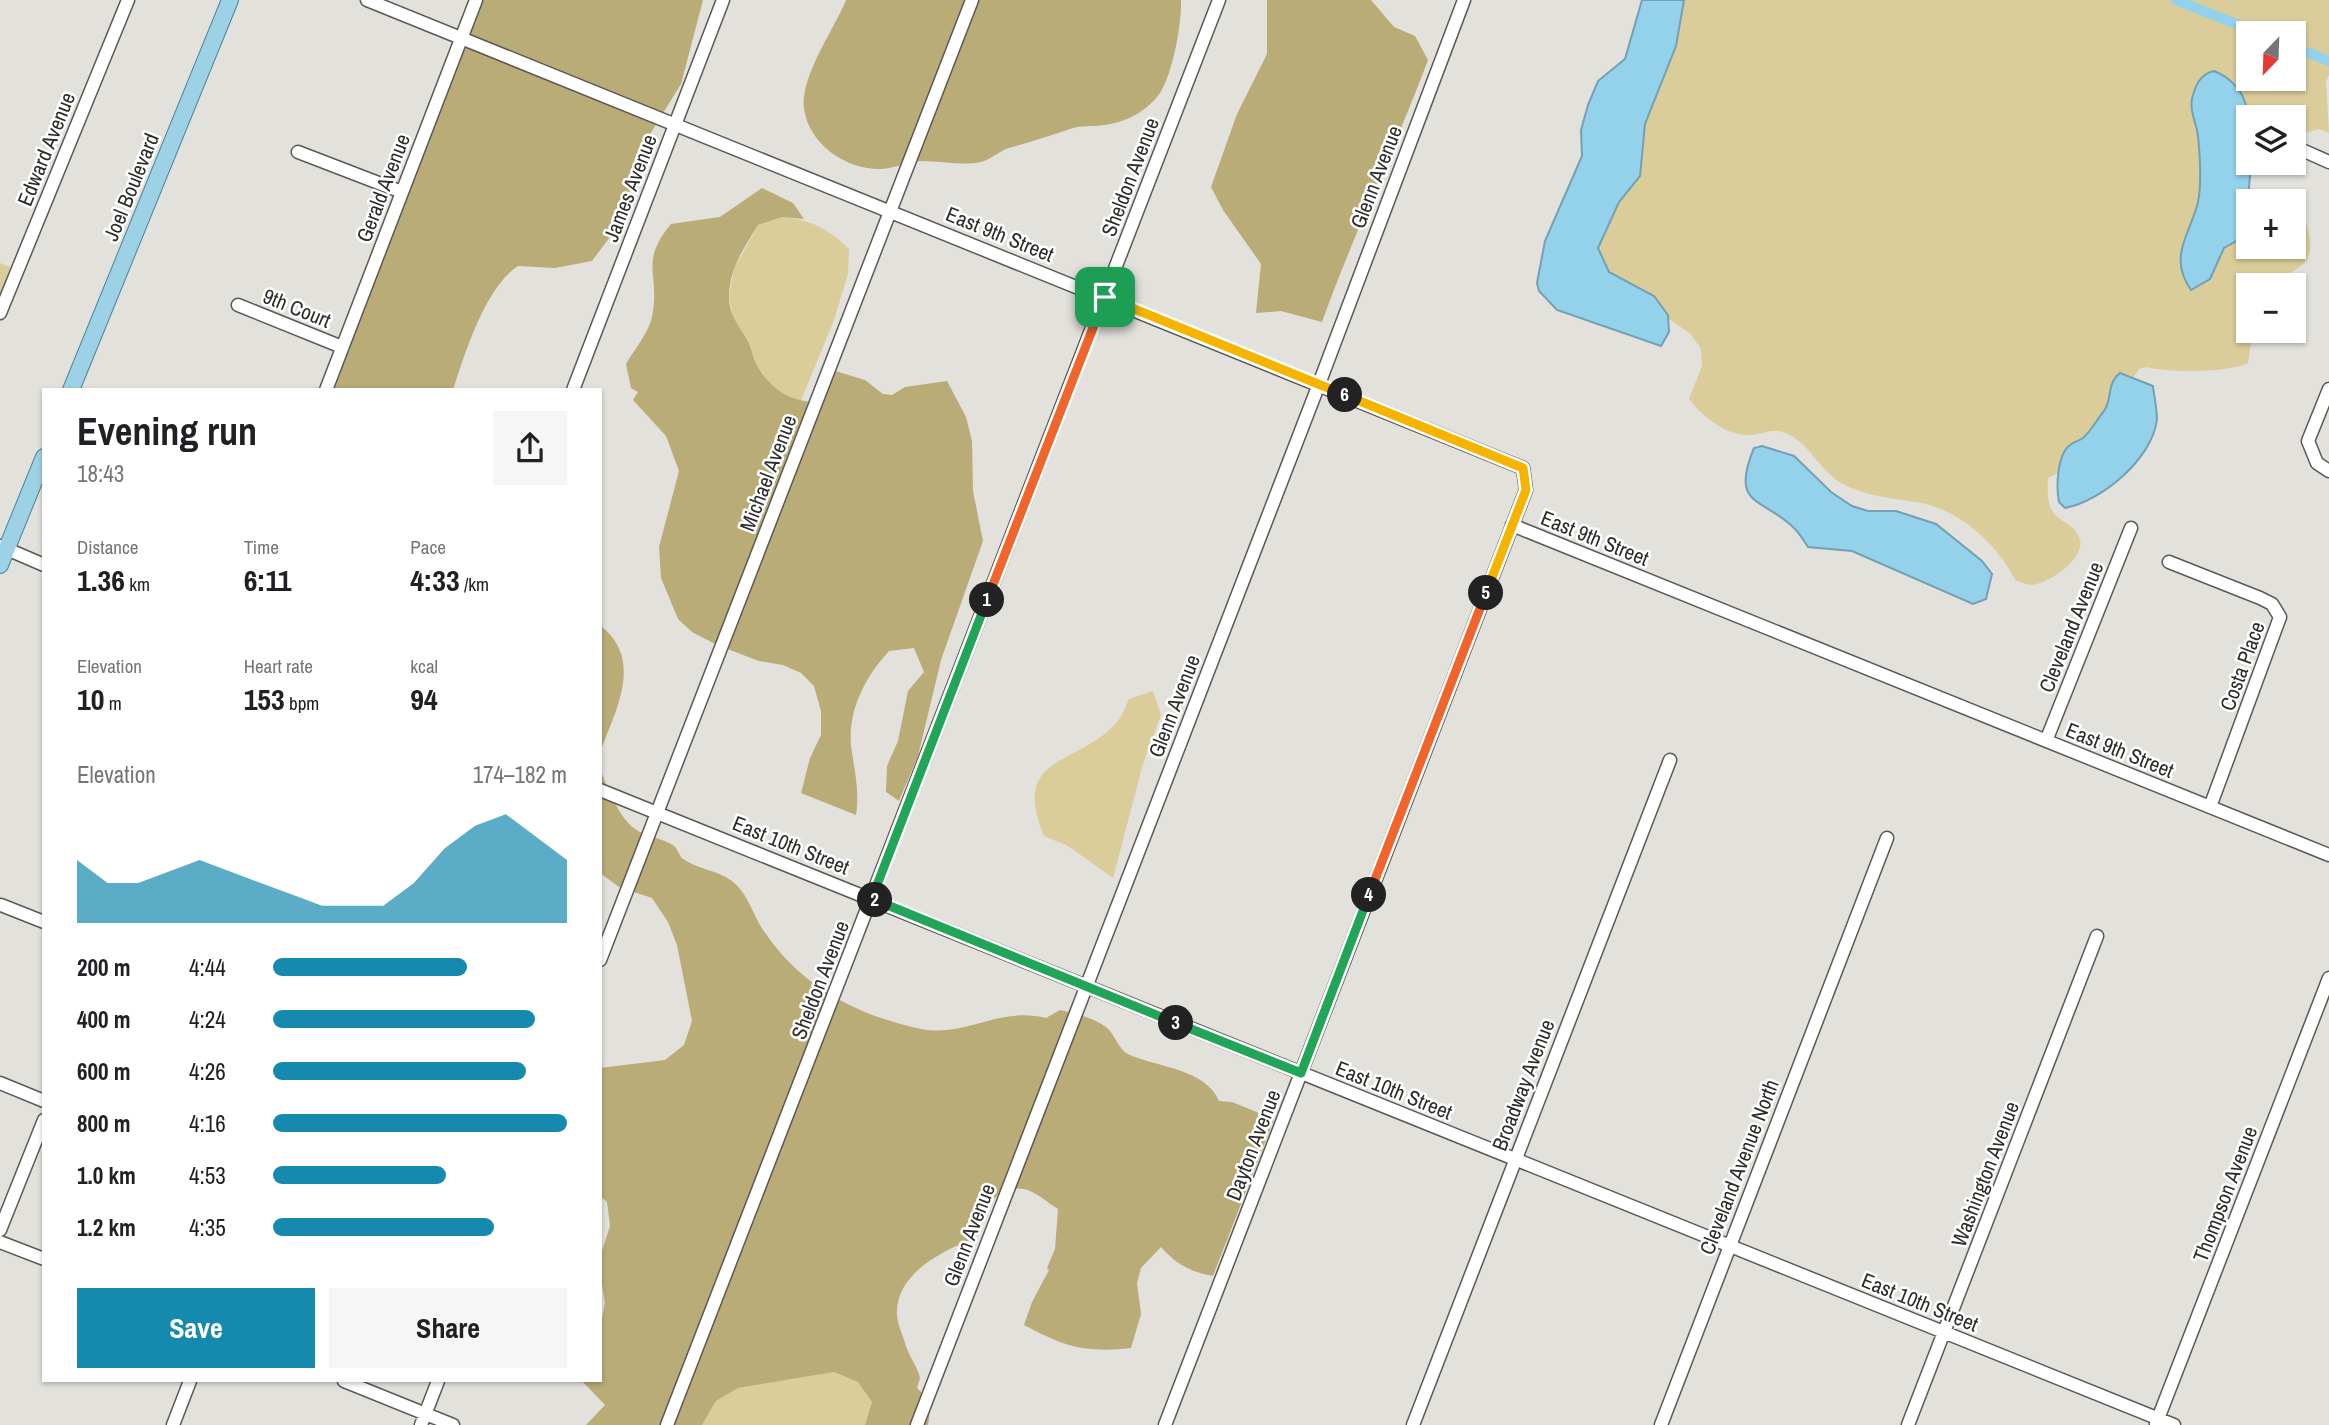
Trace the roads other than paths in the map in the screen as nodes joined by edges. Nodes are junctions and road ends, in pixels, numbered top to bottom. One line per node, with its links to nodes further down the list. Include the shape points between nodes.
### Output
1 (128, 0): 18 (street, Edward Avenue)
2 (230, 0): 21 (main road, Joel Boulevard)
3 (367, 0): 9 (street, East 9th Street)
4 (476, 0): 9 (street, Gerald Avenue)
5 (723, 0): 10 (street, James Avenue)
6 (972, 0): 15 (street, Michael Avenue)
7 (1219, 0): 16 (street, Sheldon Avenue)
8 (1464, 0): 20 (street, Glenn Avenue)
9 (461, 38): 10 (street, East 9th Street); 14 (street, Gerald Avenue)
10 (676, 124): 15 (street, East 9th Street); 23 (street, James Avenue)
11 (298, 152): 14 (street)
12 (2306, 152): 13 (street)
13 (2329, 162)
14 (402, 192): 19 (street, Gerald Avenue)
15 (891, 210): 16 (street, East 9th Street); 37 (street, Michael Avenue)
16 (1105, 297): 20 (street, East 9th Street); 40 (street, Sheldon Avenue)
17 (238, 305): 19 (street, 9th Court)
18 (0, 313)
19 (342, 347): 22 (street, Gerald Avenue)
20 (1319, 384): 27 (street, East 9th Street, via 1523,468 1526,490); 46 (street, Glenn Avenue)
21 (72, 388)
22 (327, 388)
23 (574, 388)
24 (2329, 389): 26 (street, via 2308,441 2316,463)
25 (42, 461): 29 (main road)
26 (2329, 471)
27 (1512, 525): 33 (street, East 9th Street); 47 (street, Dayton Avenue)
28 (2131, 528): 33 (street, Cleveland Avenue)
29 (3, 548): 31 (street); 32 (main road)
30 (2169, 562): 36 (street, Costa Place, via 2260,598 2272,604 2280,617)
31 (42, 564)
32 (0, 565)
33 (2046, 741): 36 (street, East 9th Street)
34 (1670, 760): 51 (street, Broadway Avenue)
35 (602, 791): 37 (street, East 10th Street)
36 (2210, 807): 39 (street, East 9th Street)
37 (657, 813): 40 (street, East 10th Street); 44 (street, Michael Avenue)
38 (1887, 838): 54 (street, Cleveland Avenue North)
39 (2329, 855)
40 (872, 898): 46 (street, East 10th Street); 64 (street, Sheldon Avenue)
41 (1, 905): 42 (street)
42 (42, 921)
43 (2097, 936): 56 (street, Washington Avenue)
44 (602, 955)
45 (2329, 978): 61 (street, Thompson Avenue)
46 (1086, 986): 47 (street, East 10th Street); 65 (street, Glenn Avenue)
47 (1301, 1073): 51 (street, East 10th Street); 66 (street, Dayton Avenue)
48 (0, 1083): 49 (street)
49 (42, 1100)
50 (42, 1124): 52 (street)
51 (1515, 1159): 54 (street, East 10th Street); 67 (street, Broadway Avenue)
52 (0, 1230)
53 (0, 1242): 55 (street)
54 (1730, 1246): 56 (street, East 10th Street); 68 (street, Cleveland Avenue North)
55 (42, 1258)
56 (1944, 1332): 61 (street, East 10th Street); 69 (street, Washington Avenue)
57 (190, 1382): 62 (street)
58 (346, 1382): 60 (street)
59 (438, 1382): 60 (street)
60 (423, 1419): 63 (street)
61 (2157, 1422): 70 (street, East 10th Street)
62 (173, 1425)
63 (453, 1425)
64 (667, 1425)
65 (917, 1425)
66 (1165, 1425)
67 (1413, 1425)
68 (1661, 1425)
69 (1908, 1425)
70 (2174, 1425)

